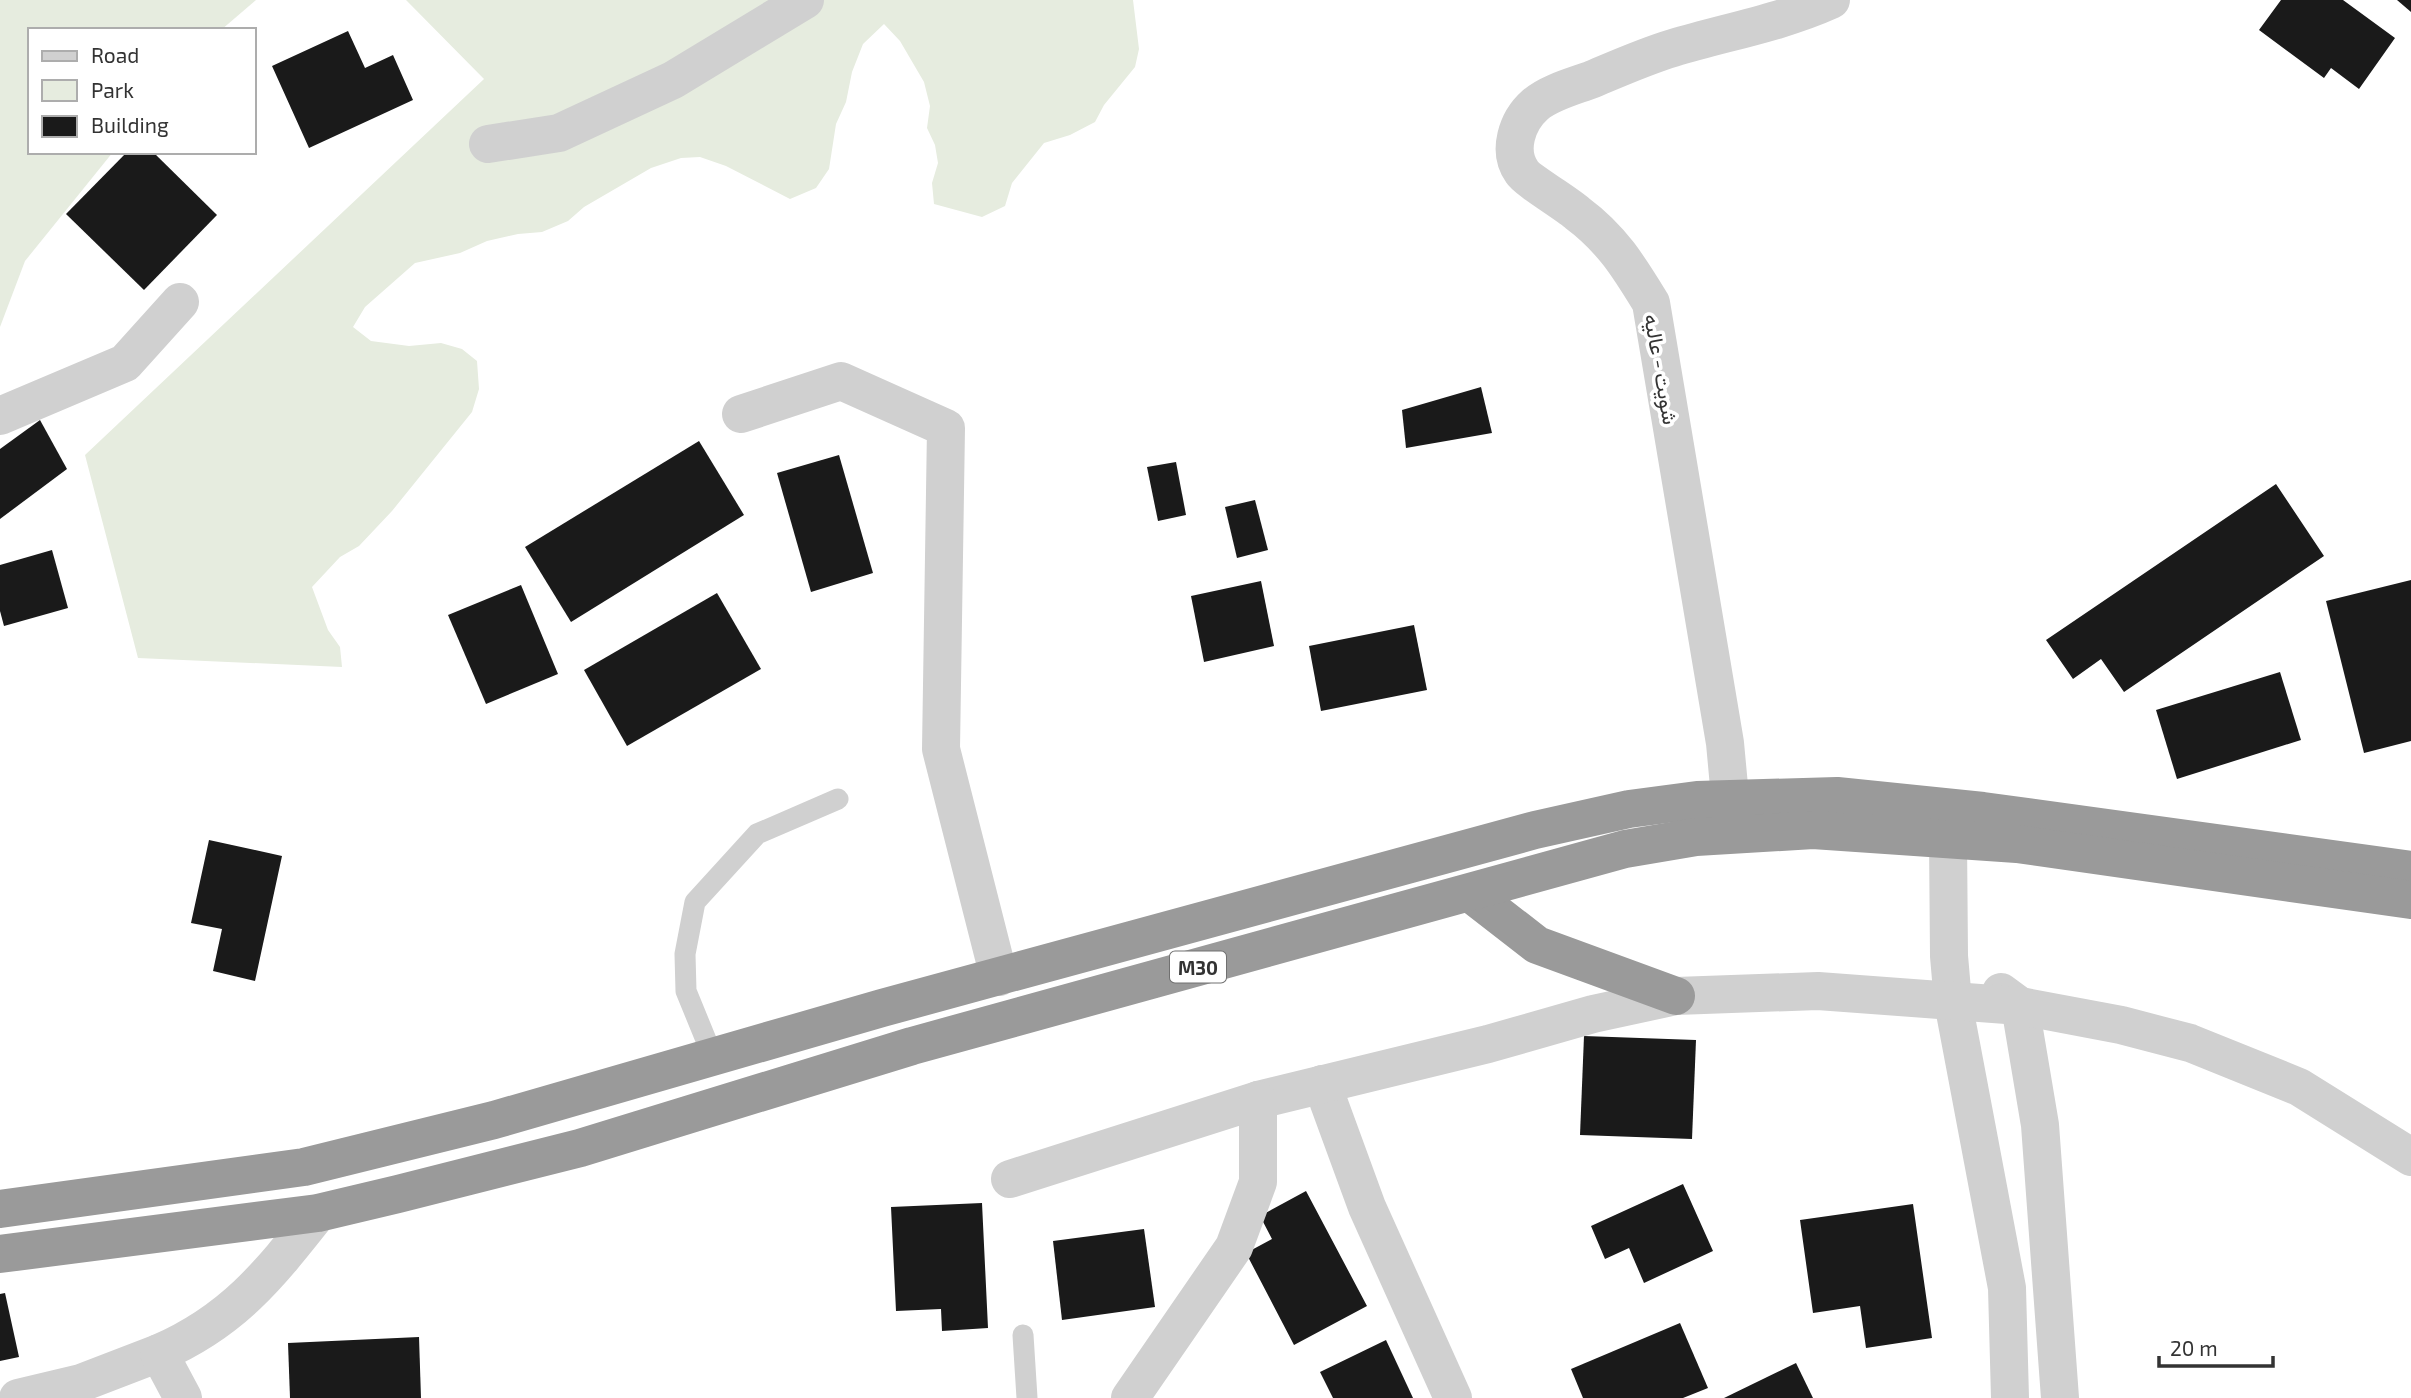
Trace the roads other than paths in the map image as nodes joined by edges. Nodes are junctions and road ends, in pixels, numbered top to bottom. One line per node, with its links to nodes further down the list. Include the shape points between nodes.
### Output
1 (805, 0): 3 (street, via 673,80 559,133)
2 (1831, 0): 7 (street, شويت - عاليه, via 1781,19 1671,48 1555,94 1535,104 1518,129 1514,146 1522,173 1581,215 1616,248 1651,303 1725,743)
3 (488, 144)
4 (180, 302): 6 (street, via 125,363)
5 (741, 414): 15 (street, via 841,381 946,428 941,749)
6 (0, 416)
7 (1730, 797): 9 (street); 11 (highway, M30, via 1837,796 1983,811); 15 (highway, M30, via 1629,809 1535,831)
8 (838, 799): 21 (lane, via 757,834 695,902 685,954 686,991)
9 (1751, 834): 10 (highway, M30, via 1813,830); 12 (highway, M30, via 1696,837 1625,849)
10 (1948, 839): 13 (highway, M30, via 2017,844); 14 (street)
11 (2411, 870)
12 (1470, 893): 16 (highway, via 1537,946); 20 (highway, M30)
13 (2411, 900)
14 (1948, 956): 17 (street); 18 (street)
15 (999, 977): 19 (highway, M30)
16 (1676, 996): 17 (street, via 1818,991); 22 (street)
17 (1954, 1002): 18 (street); 36 (street, via 2007,1288)
18 (2020, 1006): 24 (street, via 2190,1043 2299,1087); 37 (street, via 2040,1125)
19 (882, 1008): 20 (highway); 21 (highway, M30)
20 (912, 1046): 27 (highway, M30, via 580,1148)
21 (713, 1057): 26 (highway, M30, via 495,1121 304,1167)
22 (1322, 1083): 23 (street); 35 (street, via 1367,1207)
23 (1258, 1100): 25 (street); 34 (street, via 1258,1182 1234,1247)
24 (2411, 1157)
25 (1010, 1179)
26 (0, 1209)
27 (318, 1213): 28 (highway, M30); 30 (street, via 270,1275 235,1307 191,1339)
28 (0, 1254)
29 (1023, 1335): 33 (lane)
30 (159, 1353): 31 (street, via 81,1382); 32 (street)
31 (18, 1398)
32 (183, 1398)
33 (1027, 1398)
34 (1130, 1398)
35 (1453, 1398)
36 (2010, 1398)
37 (2060, 1398)

